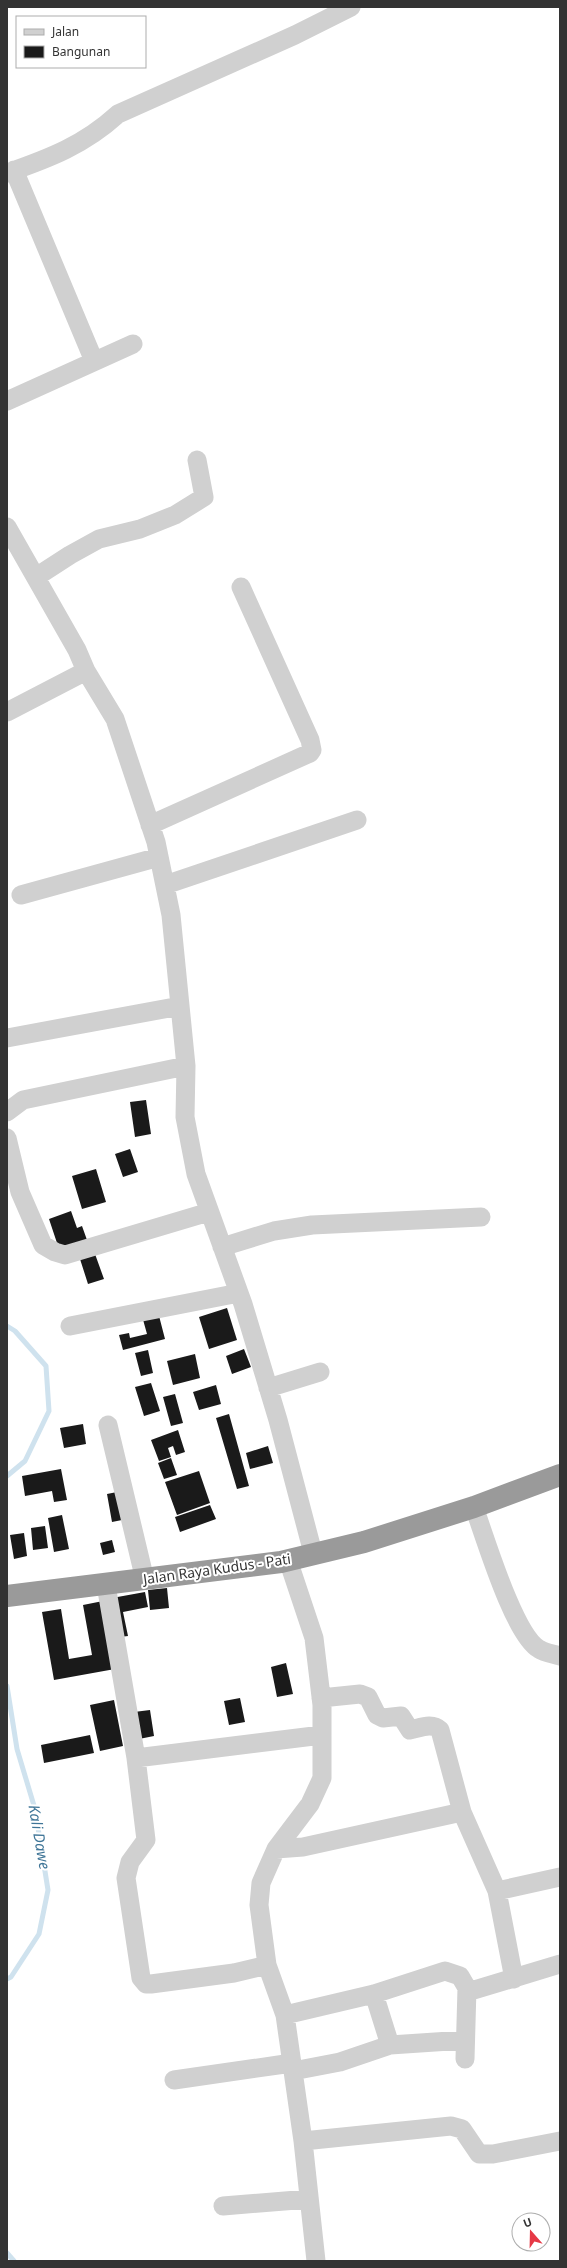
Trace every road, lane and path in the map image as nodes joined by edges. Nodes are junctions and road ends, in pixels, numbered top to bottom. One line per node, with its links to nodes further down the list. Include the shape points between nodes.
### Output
1 (351, 7): 2 (street, via 295,35 118,114 101,129 54,156)
2 (11, 171): 4 (street)
3 (133, 344): 4 (street)
4 (94, 361): 5 (street)
5 (7, 401)
6 (197, 460): 8 (street, via 204,497 175,515 140,529 99,539)
7 (7, 527): 8 (street)
8 (36, 577): 10 (street)
9 (241, 587): 13 (street, via 310,740 312,750)
10 (86, 671): 11 (street); 13 (street, via 115,719)
11 (7, 712)
12 (357, 820): 15 (street)
13 (150, 825): 14 (street)
14 (159, 857): 15 (street); 16 (street)
15 (165, 886): 17 (street, via 171,915)
16 (21, 895)
17 (180, 1006): 18 (street); 19 (street)
18 (7, 1038)
19 (186, 1066): 20 (street, via 24,1100); 22 (street, via 185,1117 196,1174)
20 (7, 1112)
21 (7, 1138): 22 (street, via 20,1192 43,1245 55,1252 65,1255)
22 (209, 1212): 24 (street)
23 (481, 1217): 24 (street, via 312,1225 274,1231)
24 (222, 1247): 25 (street)
25 (239, 1293): 26 (street); 28 (street)
26 (70, 1326)
27 (320, 1372): 28 (street)
28 (268, 1388): 32 (street)
29 (108, 1425): 34 (street)
30 (560, 1475): 31 (highway, Jalan Raya Kudus - Pati)
31 (474, 1508): 32 (highway, Jalan Raya Kudus - Pati, via 364,1542); 37 (street, via 514,1614 525,1635 539,1649)
32 (313, 1553): 33 (highway, Jalan Raya Kudus - Pati)
33 (288, 1560): 34 (highway, Jalan Raya Kudus - Pati); 38 (street, via 312,1632)
34 (145, 1580): 35 (highway, Jalan Raya Kudus - Pati)
35 (106, 1585): 36 (highway, Jalan Raya Kudus - Pati); 40 (street)
36 (7, 1596)
37 (560, 1656)
38 (321, 1698): 39 (street); 41 (street, via 360,1694 368,1697 377,1715 383,1718 401,1716 410,1730 429,1726 438,1728)
39 (322, 1735): 40 (street); 42 (street, via 322,1778 318,1790 307,1810)
40 (136, 1758): 46 (street, via 146,1840 130,1862 126,1878 142,1981 151,1984 234,1973)
41 (462, 1812): 42 (street, via 303,1847); 44 (street)
42 (276, 1849): 46 (street, via 261,1883 259,1905)
43 (560, 1877): 44 (street)
44 (497, 1891): 47 (street)
45 (560, 1964): 47 (street)
46 (267, 1965): 50 (street)
47 (514, 1979): 48 (street, via 474,1990)
48 (467, 1988): 49 (street, via 460,1976 445,1971); 51 (street, via 465,2049)
49 (374, 1994): 50 (street); 51 (street)
50 (284, 2015): 52 (street)
51 (390, 2045): 52 (street, via 359,2057)
52 (292, 2067): 53 (street); 54 (street)
53 (174, 2080)
54 (303, 2141): 55 (street, via 451,2126 462,2129 478,2154 493,2154); 56 (street)
55 (560, 2141)
56 (309, 2199): 57 (street); 58 (street)
57 (223, 2206)
58 (316, 2261)

